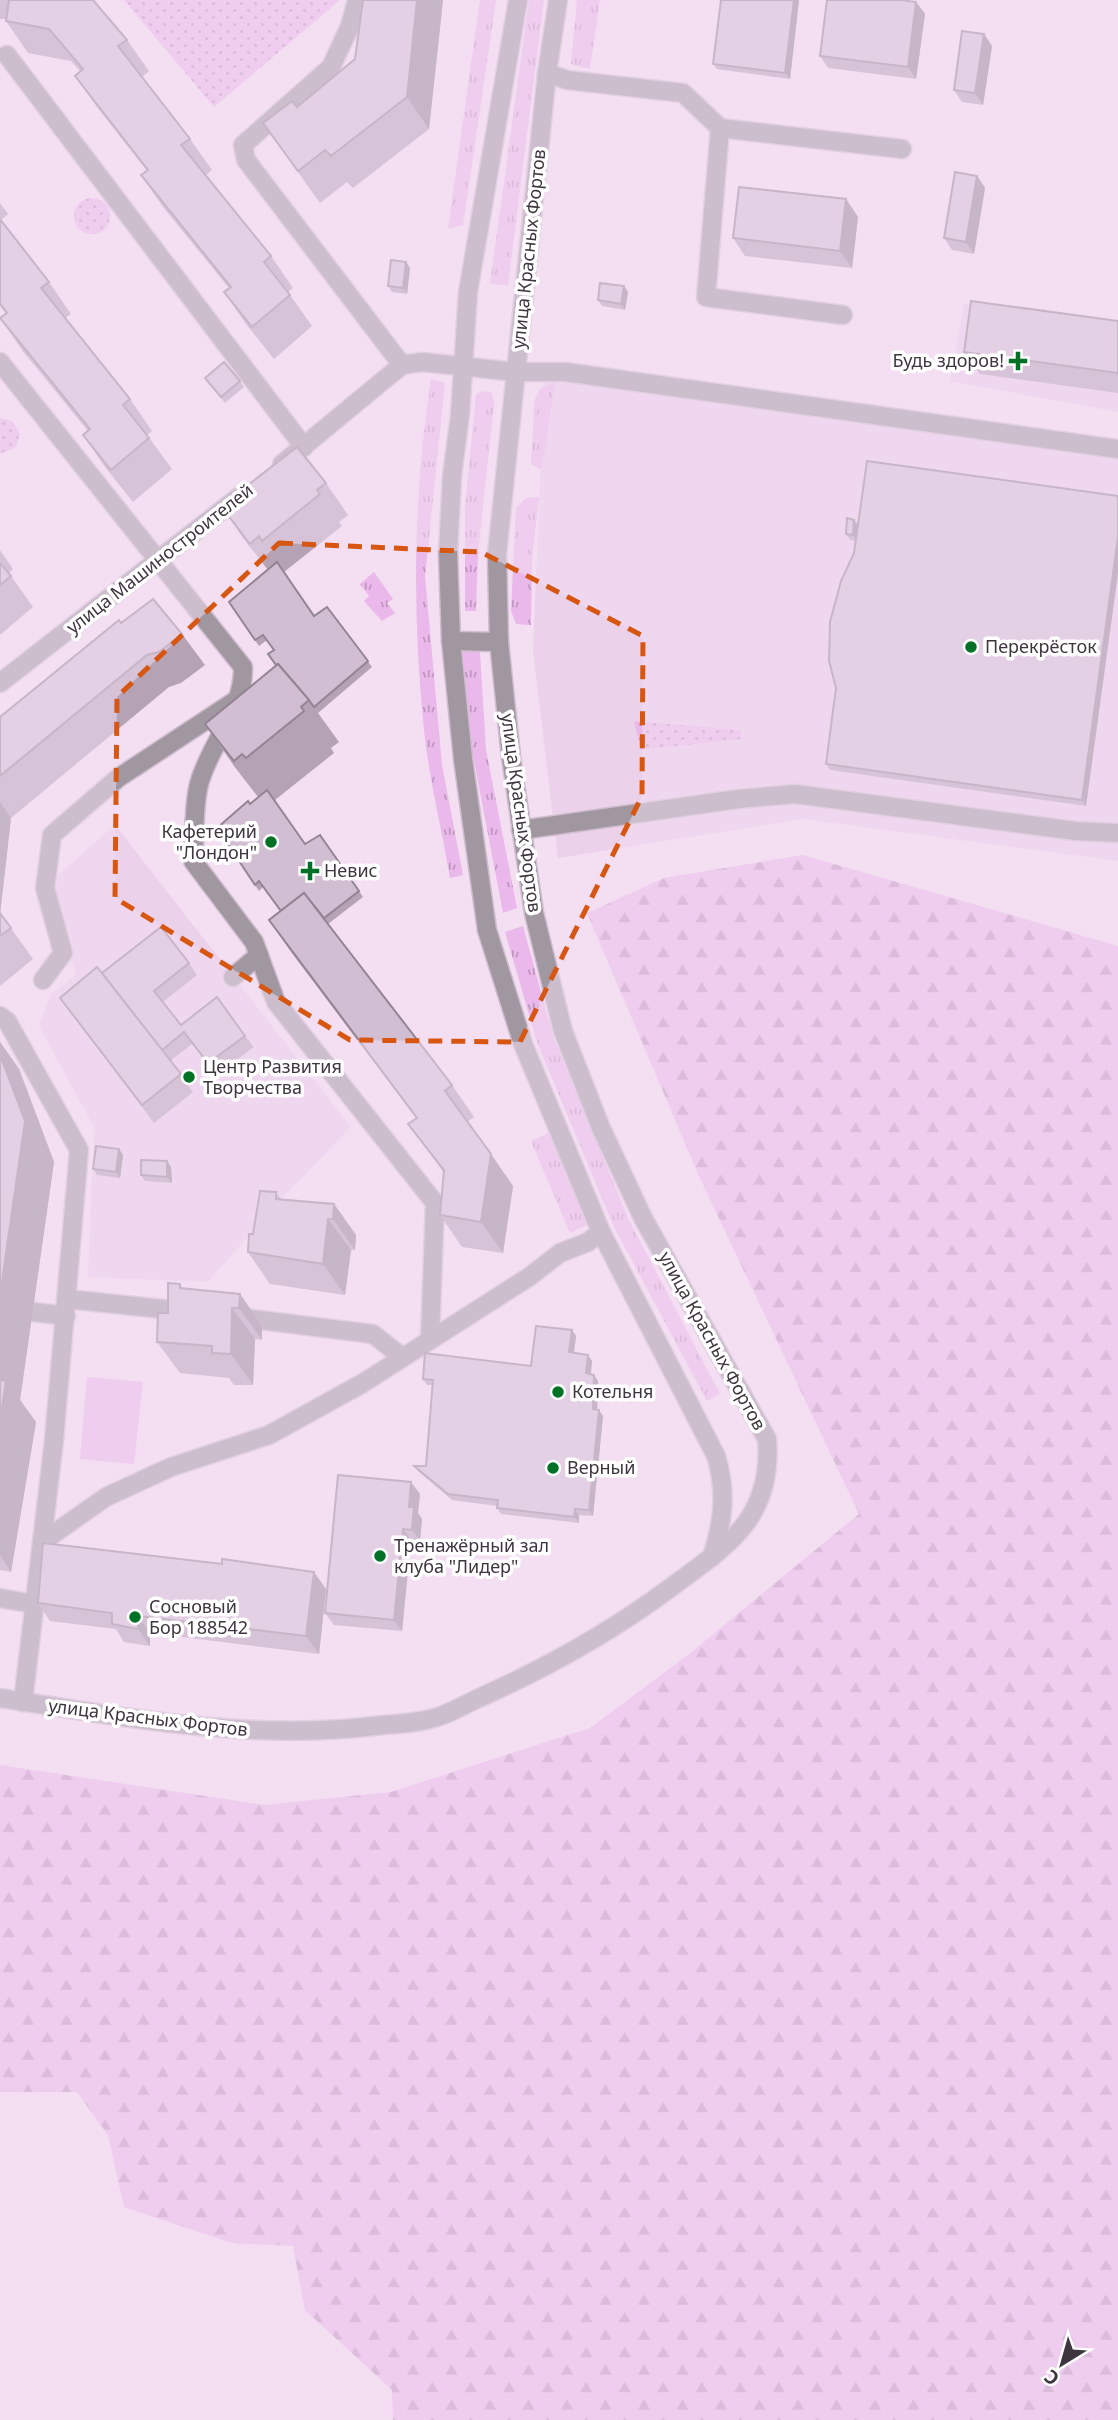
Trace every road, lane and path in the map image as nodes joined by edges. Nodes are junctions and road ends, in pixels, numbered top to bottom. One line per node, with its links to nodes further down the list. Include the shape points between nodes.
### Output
1 (357, 0): 11 (street, via 331,66 243,145 246,160)
2 (518, 0): 12 (street, via 468,292)
3 (558, 0): 6 (street, улица Красных Фортов)
4 (18, 40): 5 (street)
5 (4, 57): 14 (street)
6 (547, 73): 7 (street, via 567,80 683,93); 13 (street, улица Красных Фортов)
7 (720, 128): 8 (street); 9 (street, via 705,297)
8 (902, 149)
9 (843, 315)
10 (0, 362): 18 (street)
11 (402, 365): 12 (street); 14 (street)
12 (464, 366): 13 (street); 19 (street, via 448,553)
13 (516, 372): 15 (street, via 565,372); 20 (street, улица Красных Фортов, via 497,554)
14 (304, 447): 16 (street)
15 (1118, 449)
16 (273, 471)
17 (252, 487): 18 (street, улица Машиностроителей)
18 (160, 559): 21 (street, улица Машиностроителей); 22 (street, via 243,667)
19 (451, 640): 20 (street); 29 (street, via 487,930 523,1044)
20 (499, 642): 23 (street, улица Красных Фортов)
21 (0, 683)
22 (238, 699): 25 (street, via 199,784 193,861); 27 (street, via 118,778 52,835 45,887 63,953 47,975)
23 (521, 830): 24 (street, via 795,794); 35 (street, улица Красных Фортов, via 534,913 563,1031 596,1116 643,1218 767,1439 769,1462 757,1510 744,1530)
24 (1118, 833)
25 (259, 955): 26 (street); 32 (street, via 276,1002 435,1203)
26 (233, 977)
27 (62, 986)
28 (0, 1016): 30 (street, via 79,1150)
29 (601, 1233): 32 (street, via 560,1253); 35 (street, via 716,1456 724,1499)
30 (67, 1307): 31 (street); 33 (street, via 215,1315 373,1334); 34 (street)
31 (34, 1312)
32 (430, 1338): 33 (street)
33 (402, 1357): 34 (street, via 269,1434 171,1466 106,1497)
34 (42, 1542): 37 (street)
35 (712, 1557): 39 (street, улица Красных Фортов, via 624,1622 520,1680 432,1719 340,1731 237,1731)
36 (0, 1598): 37 (street)
37 (34, 1604): 39 (street)
38 (0, 1698): 39 (street, улица Красных Фортов)
39 (23, 1702)

